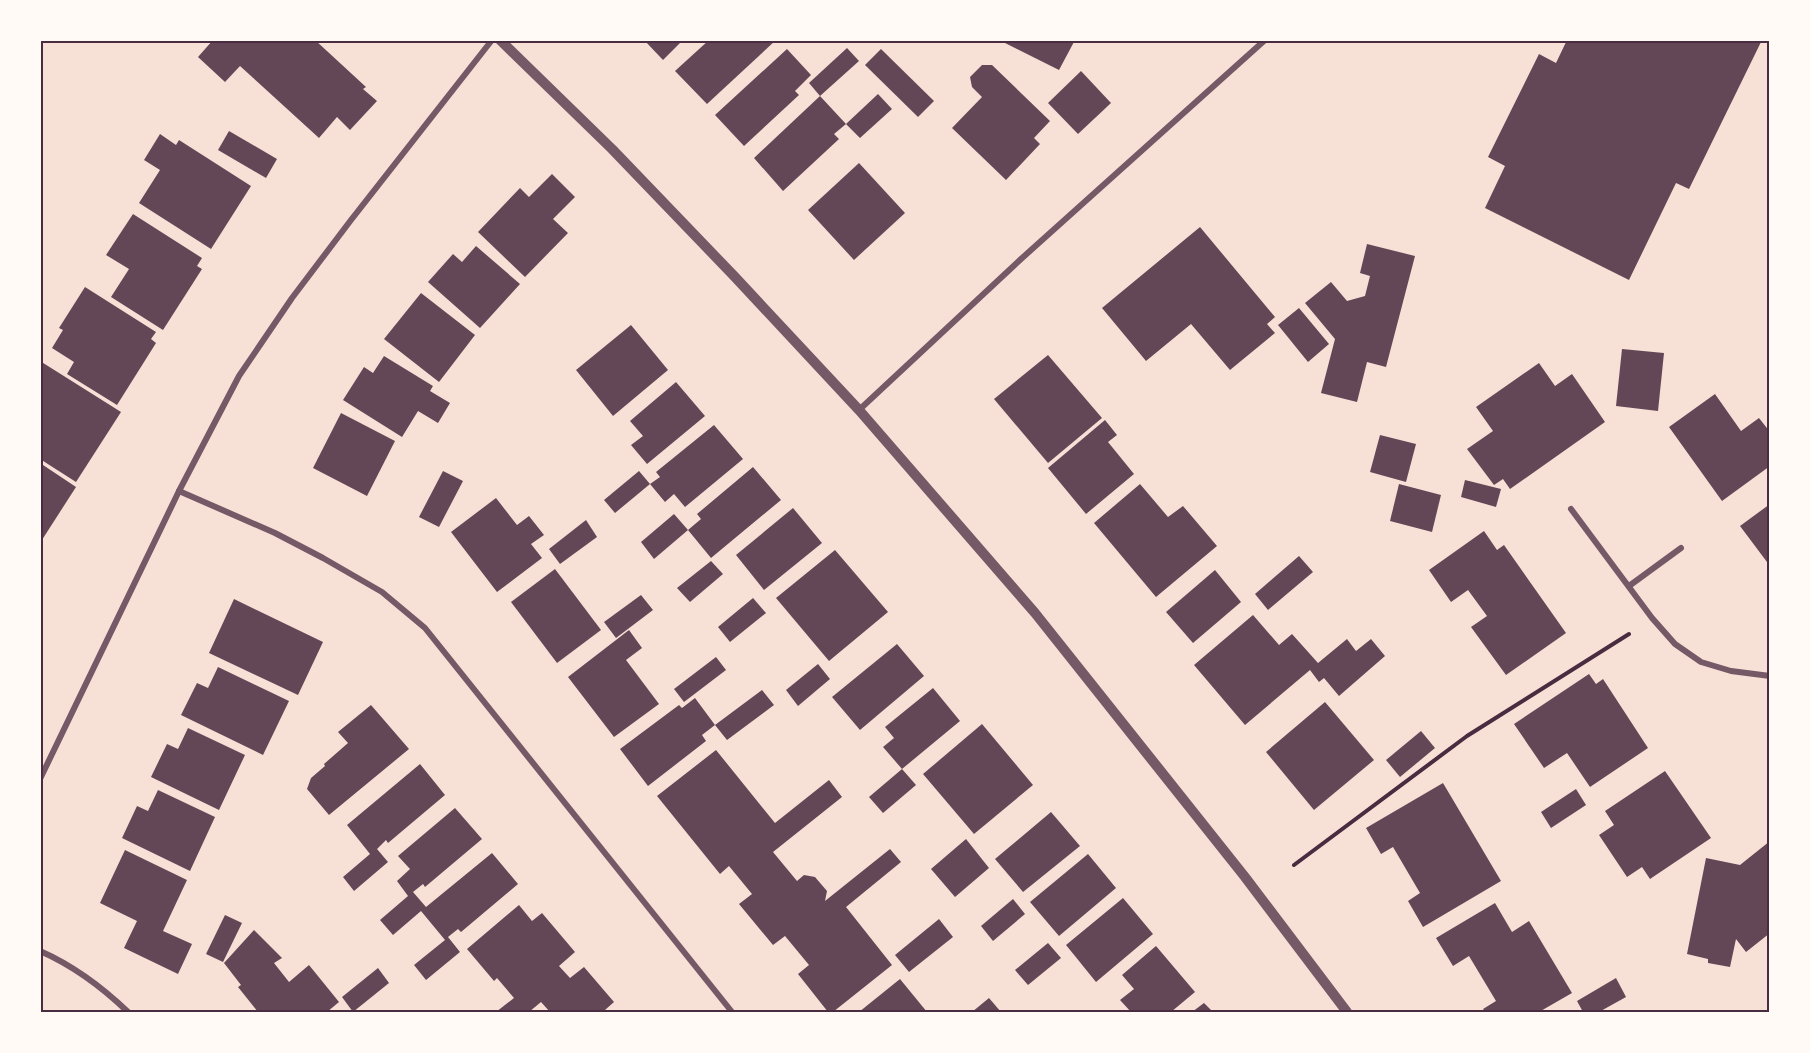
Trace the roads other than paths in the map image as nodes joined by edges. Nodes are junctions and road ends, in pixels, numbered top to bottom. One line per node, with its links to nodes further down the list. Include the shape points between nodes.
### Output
1 (492, 40): 5 (street, via 292,298 239,376)
2 (501, 40): 4 (street, via 612,148)
3 (1264, 40): 4 (street)
4 (859, 410): 14 (street, via 1049,631)
5 (179, 491): 10 (street); 13 (street, via 323,558 382,592 425,627)
6 (1571, 509): 8 (street)
7 (1681, 548): 8 (street)
8 (1629, 586): 9 (street, via 1675,644 1701,662)
9 (1770, 676)
10 (40, 779)
11 (40, 951): 12 (street, via 80,972)
12 (128, 1012)
13 (732, 1012)
14 (1347, 1012)

